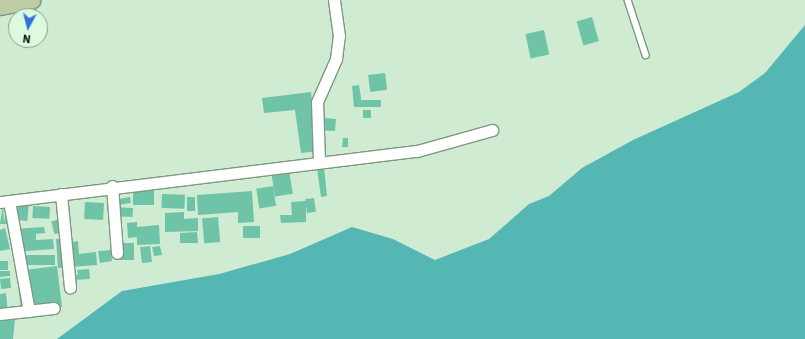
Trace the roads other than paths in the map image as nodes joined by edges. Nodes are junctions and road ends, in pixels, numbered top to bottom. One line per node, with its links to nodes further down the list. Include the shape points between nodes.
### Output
1 (31, 0): 4 (main road)
2 (334, 0): 7 (street, via 339,36 336,59 317,102)
3 (628, 0): 5 (lane)
4 (0, 6)
5 (646, 55)
6 (492, 130): 7 (street, via 417,151)
7 (320, 161): 8 (street)
8 (112, 186): 9 (street); 11 (street)
9 (61, 194): 10 (street); 12 (street)
10 (4, 202): 14 (street)
11 (117, 254)
12 (70, 288)
13 (54, 308): 14 (street)
14 (29, 311): 15 (street)
15 (0, 314)

